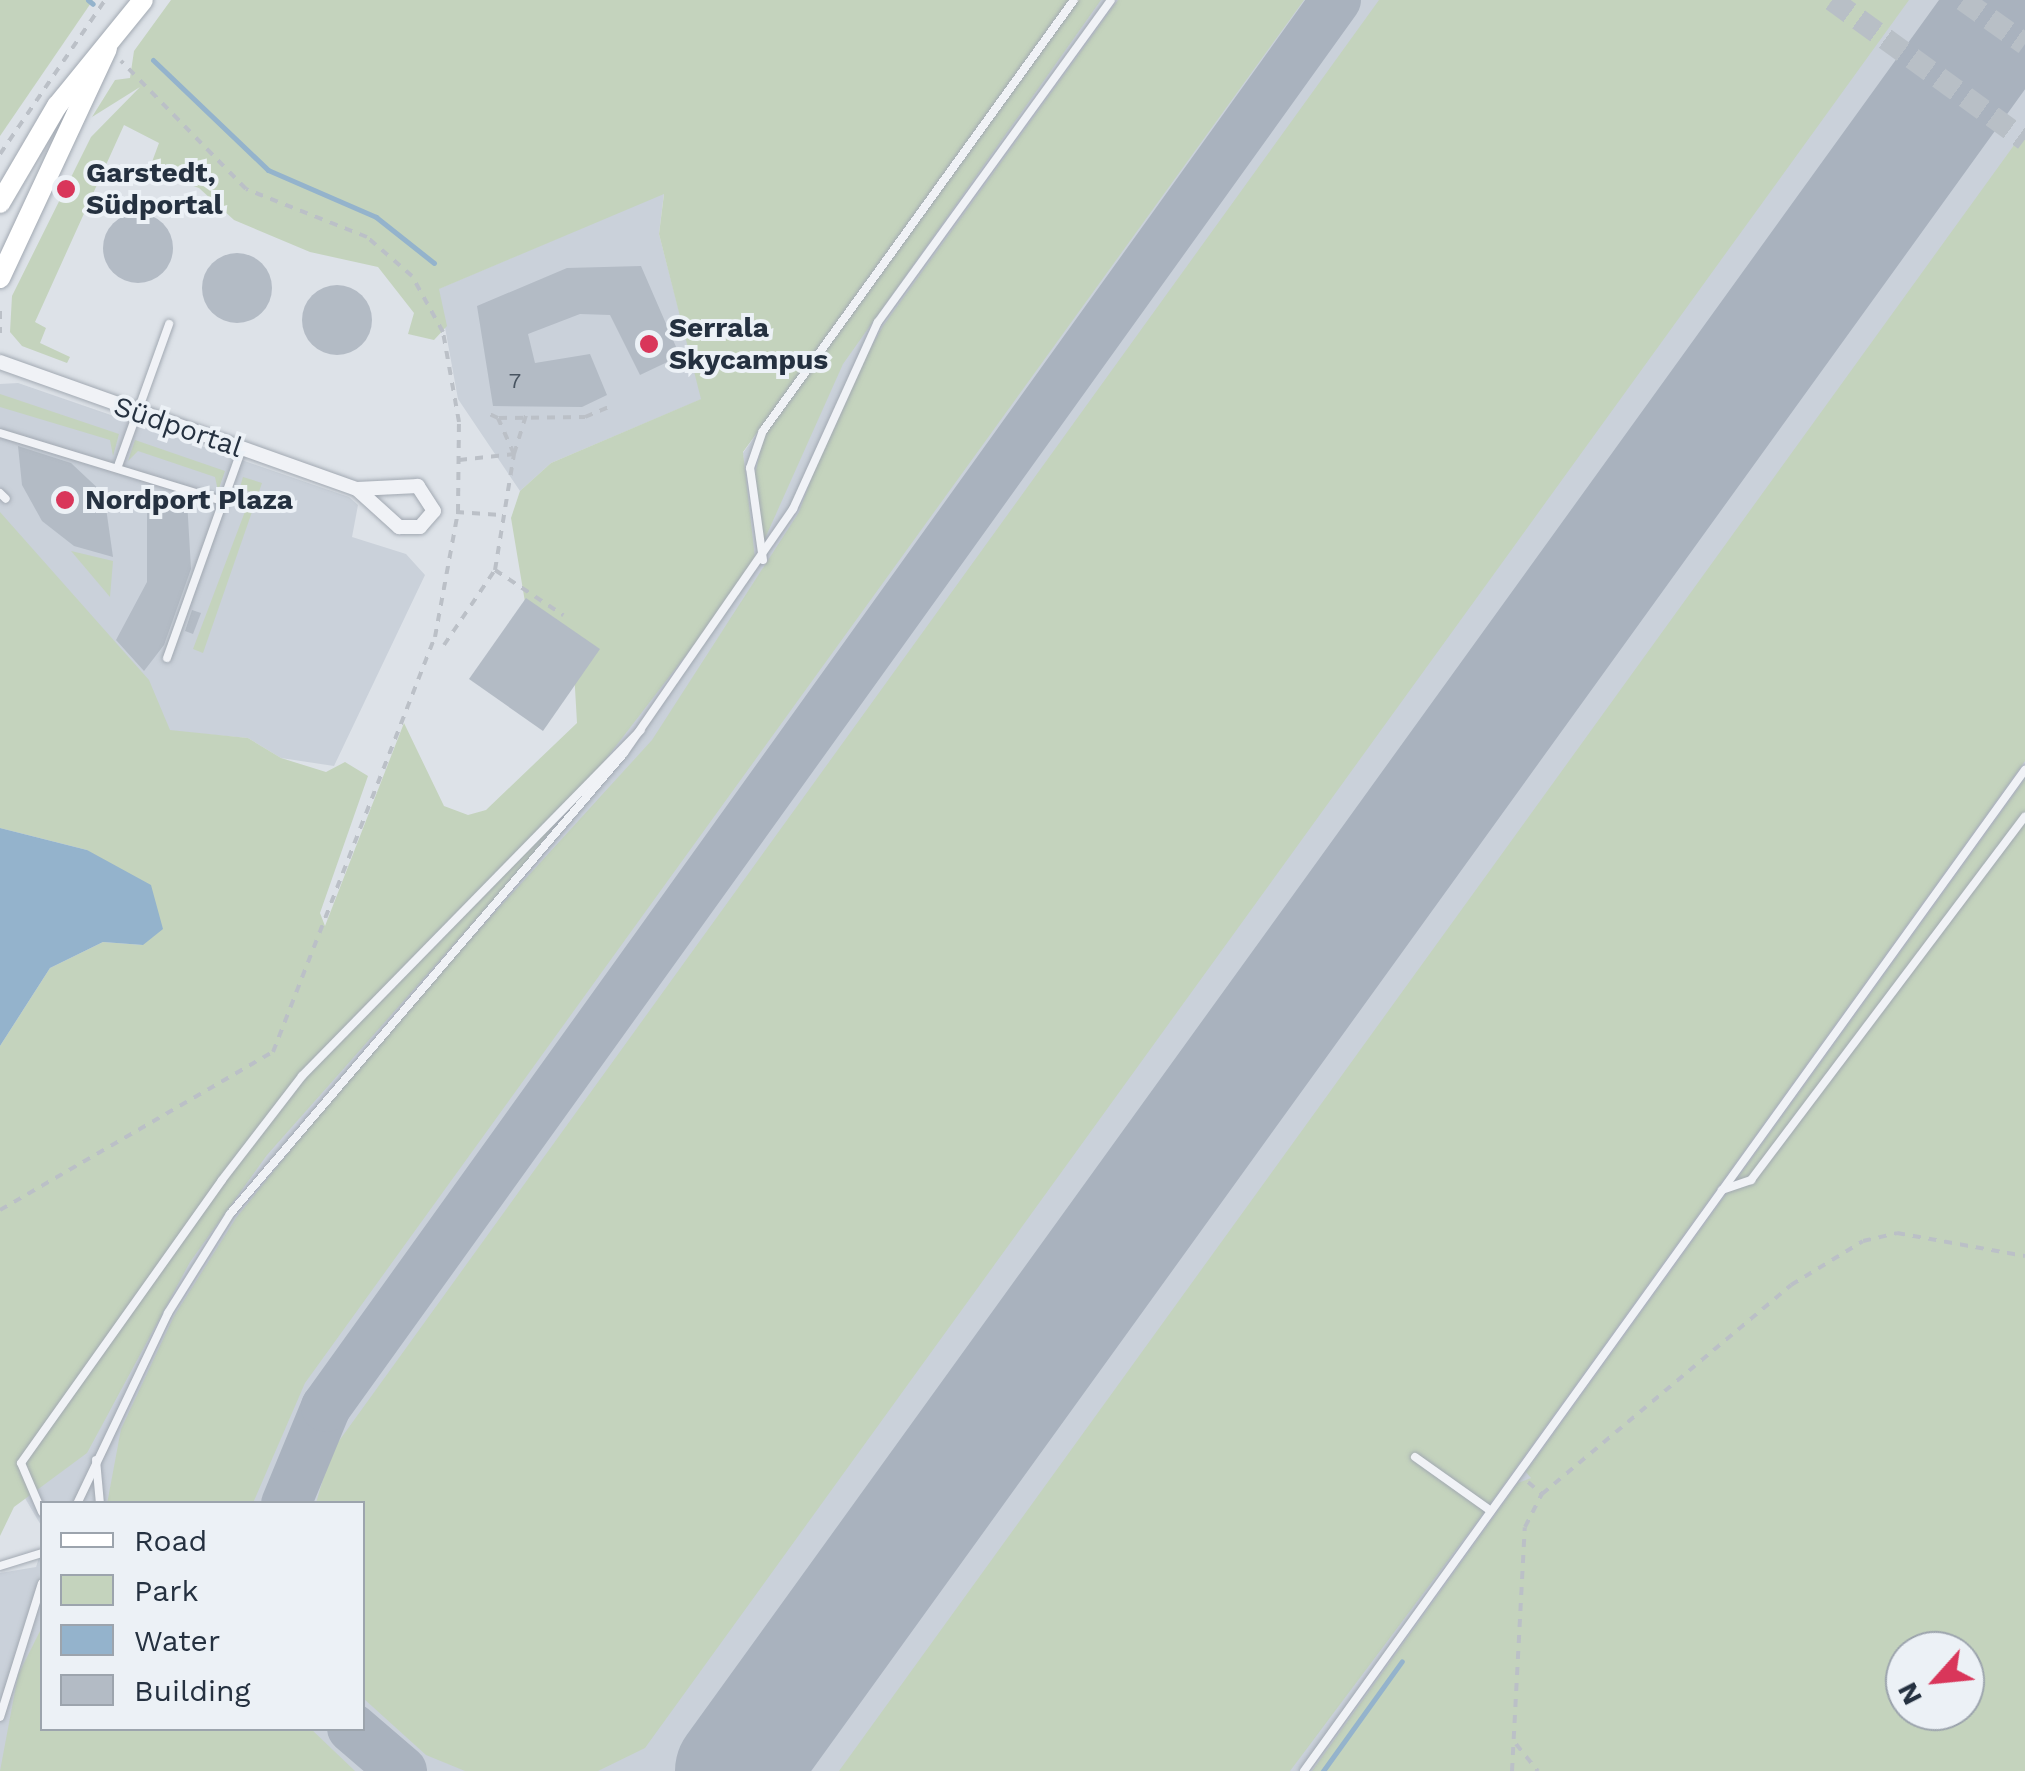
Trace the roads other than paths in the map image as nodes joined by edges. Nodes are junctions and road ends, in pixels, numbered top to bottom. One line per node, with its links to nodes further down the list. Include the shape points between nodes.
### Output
1 (143, 0): 4 (main road)
2 (1074, 0): 15 (lane, via 763,431 750,468)
3 (1110, 0): 15 (lane, via 878,322)
4 (107, 49): 5 (main road, via 57,106); 6 (main road)
5 (0, 203)
6 (0, 278)
7 (169, 324): 9 (lane)
8 (0, 362): 9 (street, Südportal)
9 (133, 412): 11 (street, Südportal); 12 (lane)
10 (0, 434): 12 (lane)
11 (242, 449): 13 (street, Südportal); 14 (lane)
12 (118, 466): 14 (lane)
13 (357, 489): 13 (street, Südportal, via 399,527 420,527 434,511 418,486)
14 (225, 502): 16 (lane)
15 (763, 560): 17 (lane)
16 (167, 658)
17 (641, 730): 22 (lane, via 271,1159 168,1312); 27 (lane, via 302,1076 21,1463)
18 (2025, 770): 20 (lane)
19 (2025, 817): 20 (lane, via 1750,1180)
20 (1722, 1190): 23 (lane)
21 (1415, 1457): 28 (lane)
22 (96, 1460): 25 (lane); 26 (lane)
23 (1518, 1474): 24 (lane); 28 (lane)
24 (1528, 1482)
25 (77, 1501)
26 (100, 1501)
27 (40, 1507)
28 (1491, 1510): 33 (lane)
29 (40, 1553): 30 (lane)
30 (0, 1566)
31 (40, 1589): 32 (lane)
32 (0, 1717)
33 (1304, 1771)

